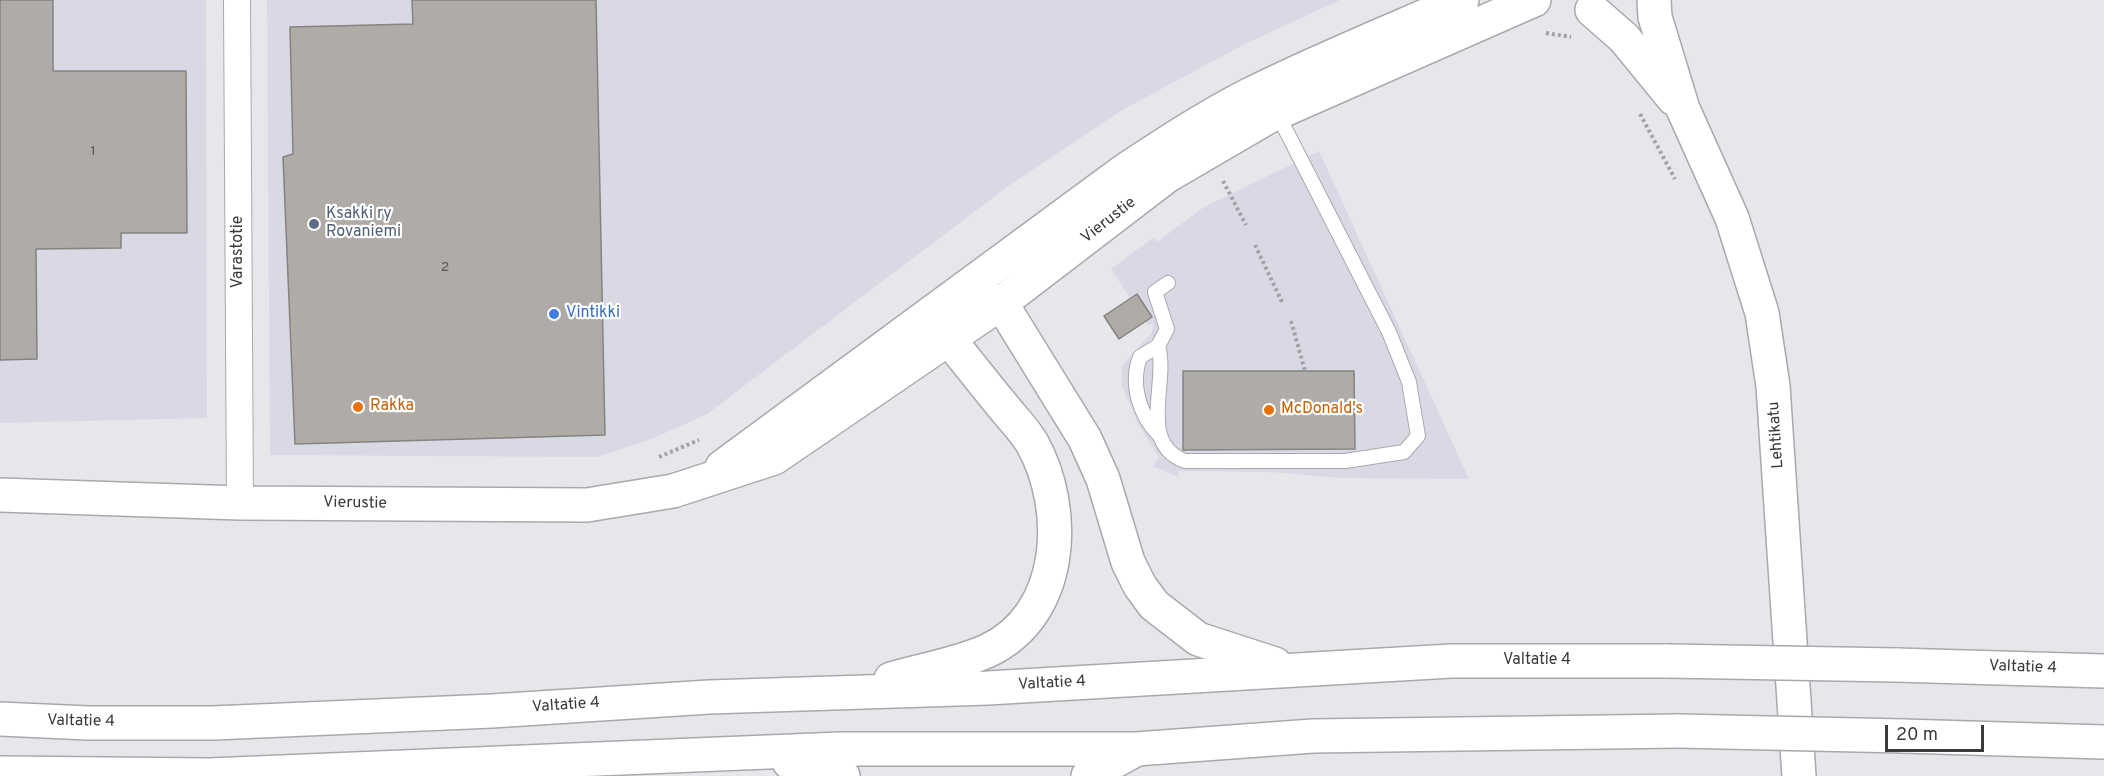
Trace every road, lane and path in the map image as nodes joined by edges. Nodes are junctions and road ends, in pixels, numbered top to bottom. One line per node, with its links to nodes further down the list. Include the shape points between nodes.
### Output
1 (237, 0): 28 (street, Varastotie)
2 (1462, 0): 16 (main road, Vierustie, via 1291,75 1182,133)
3 (1646, 0): 6 (main road, via 1620,12)
4 (1654, 0): 9 (main road, Lehtikatu, via 1655,17)
5 (1522, 4): 7 (path, via 1518,26); 10 (main road, Vierustie)
6 (1583, 5): 9 (main road, Lehtikatu, via 1624,38)
7 (1576, 38)
8 (1638, 110): 11 (path)
9 (1683, 110): 39 (main road, Lehtikatu, via 1732,218 1762,313 1773,386)
10 (1277, 113): 17 (main road, Vierustie, via 1167,176); 23 (lane, via 1373,301 1409,382 1418,436 1404,452 1345,461 1185,461 1170,452)
11 (1676, 181)
12 (1231, 194): 13 (path)
13 (1246, 225)
14 (1255, 245): 18 (path)
15 (1168, 283): 21 (lane, via 1155,292 1167,329)
16 (959, 293): 17 (main road); 20 (main road); 26 (main road, Vierustie)
17 (1001, 303): 20 (main road, Vierustie); 29 (main road, via 1085,439 1103,479 1128,562 1154,605 1198,639)
18 (1282, 304)
19 (1291, 321): 22 (path)
20 (949, 339): 26 (main road, Vierustie, via 774,458); 31 (main road, via 1032,442 1046,475 1053,512 1055,541 1051,569 1032,613 1013,633 988,650)
21 (1158, 346): 23 (lane, via 1162,368 1157,418); 23 (lane, via 1140,357 1136,374 1145,417)
22 (1305, 371)
23 (1160, 435)
24 (704, 438): 25 (path)
25 (651, 460)
26 (706, 479): 28 (main road, Vierustie, via 642,498 588,505)
27 (0, 495): 28 (main road, Vierustie)
28 (240, 503)
29 (1293, 670): 30 (main road, Valtatie 4, bridge, via 1451,661 1668,661); 31 (main road, Valtatie 4)
30 (2104, 671)
31 (849, 692): 32 (main road, Valtatie 4, via 213,723)
32 (0, 719)
33 (2104, 742): 34 (main road, bridge, via 1679,731 1313,736)
34 (1136, 749): 35 (main road, via 942,747); 38 (main road)
35 (734, 753): 36 (main road, via 209,775); 37 (main road, via 811,766)
36 (0, 772)
37 (843, 776)
38 (1088, 776)
39 (1799, 776)

